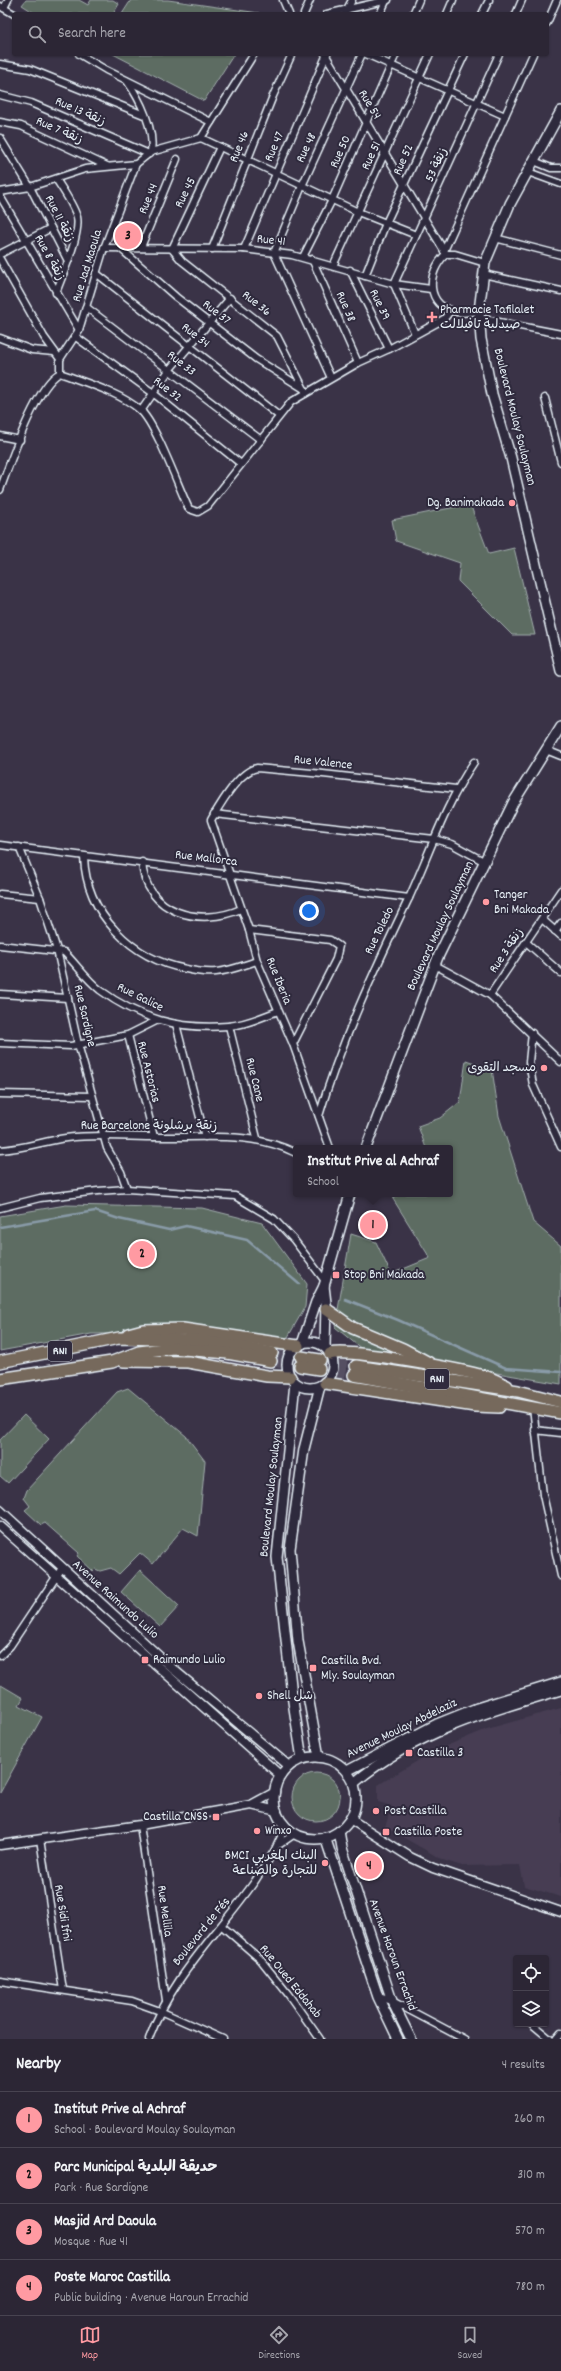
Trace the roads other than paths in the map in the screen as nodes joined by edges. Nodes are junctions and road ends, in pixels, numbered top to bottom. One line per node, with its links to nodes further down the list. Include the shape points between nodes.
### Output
1 (8, 0): 11 (street)
2 (283, 0): 12 (street)
3 (310, 0): 13 (street)
4 (352, 0): 14 (street)
5 (387, 0): 14 (street); 15 (street)
6 (419, 0): 16 (street)
7 (453, 0): 17 (street)
8 (489, 0): 18 (street)
9 (522, 0): 19 (street)
10 (557, 0): 21 (street)
11 (2, 7): 20 (street)
12 (286, 12)
13 (305, 12)
14 (345, 12)
15 (381, 12)
16 (414, 12)
17 (448, 12)
18 (483, 12)
19 (517, 12)
20 (12, 13)
21 (549, 18)
22 (83, 56): 37 (street)
23 (253, 56): 46 (street)
24 (291, 56): 54 (street, Rue 46)
25 (326, 56): 60 (street, Rue 47)
26 (327, 56): 38 (street, Rue 54)
27 (361, 56): 38 (street, Rue 48)
28 (370, 56): 35 (street)
29 (395, 56): 35 (street, Rue 50)
30 (429, 56): 36 (street, Rue 51)
31 (463, 56): 39 (street, Rue 52)
32 (498, 56): 41 (street, زنقة 53)
33 (532, 56): 44 (street)
34 (0, 64): 43 (street, via 30,69)
35 (391, 66): 36 (street); 47 (street, Rue 50)
36 (420, 78): 39 (street); 52 (street, Rue 51)
37 (126, 80): 43 (street, via 135,92); 46 (street)
38 (346, 89): 47 (street, Rue 54); 64 (street, Rue 48)
39 (448, 91): 41 (street); 63 (street, Rue 52)
40 (0, 95): 51 (street, Rue 13 زنقة, via 32,103)
41 (477, 105): 44 (street); 70 (street, زنقة 53)
42 (561, 111): 55 (main road, Boulevard Moulay Soulayman)
43 (144, 115): 51 (street, via 152,145)
44 (505, 116): 82 (street)
45 (0, 122): 57 (street, Rue 7 زنقة, via 21,126)
46 (211, 122): 49 (street)
47 (366, 122): 52 (street, Rue 54); 68 (street, Rue 50)
48 (0, 138): 65 (street, Rue 11 زنقة)
49 (201, 138): 50 (street); 51 (street)
50 (220, 147): 54 (street); 79 (street, Rue 45)
51 (150, 153): 56 (street)
52 (386, 153): 63 (street, Rue 54); 69 (street, Rue 51)
53 (177, 160): 76 (street, Rue 44)
54 (247, 160): 60 (street); 80 (street, Rue 46)
55 (534, 161): 58 (street, via 551,168); 59 (main road, Boulevard Moulay Soulayman)
56 (136, 164): 57 (street); 77 (street, Rue Jad Maoula)
57 (107, 166): 61 (street)
58 (561, 168)
59 (528, 172): 62 (street); 74 (main road, Boulevard Moulay Soulayman)
60 (276, 174): 64 (street); 81 (street, Rue 47)
61 (56, 179): 65 (street); 89 (street, via 77,221)
62 (561, 184)
63 (405, 185): 70 (street, Rue 54); 71 (street, Rue 52)
64 (302, 186): 68 (street); 83 (street, Rue 48)
65 (30, 187): 66 (street); 72 (street, Rue 11 زنقة)
66 (0, 192)
67 (0, 196): 75 (street, Rue 8 زنقة)
68 (332, 200): 69 (street); 86 (street, Rue 50)
69 (358, 212): 71 (street); 91 (street, Rue 51)
70 (425, 218): 73 (street, زنقة 53); 82 (street, Rue 54)
71 (386, 223): 73 (street); 95 (street, Rue 52)
72 (50, 228): 75 (street); 89 (street, Rue 11 زنقة)
73 (416, 235): 96 (street, زنقة 53)
74 (495, 238): 85 (street); 90 (main road, Boulevard Moulay Soulayman)
75 (27, 240): 84 (street); 99 (street, Rue 8 زنقة)
76 (141, 247): 78 (street, Rue 41); 79 (street, Rue 41)
77 (104, 248): 78 (street, Rue 41); 93 (street, Rue Jad Maoula)
78 (120, 248): 104 (street, Rue 37, via 137,265)
79 (172, 249): 80 (street, Rue 41); 100 (street, Rue 36, via 182,261)
80 (212, 249): 81 (street, Rue 41)
81 (244, 249): 83 (street, Rue 41)
82 (445, 252): 90 (street); 97 (street, via 435,267)
83 (274, 253): 86 (street, Rue 41); 117 (street)
84 (0, 254)
85 (561, 254)
86 (304, 257): 88 (street, Rue 41)
87 (0, 259): 112 (street)
88 (312, 259): 91 (street, Rue 41); 114 (street, Rue 38)
89 (68, 261): 99 (street)
90 (485, 263): 94 (main road, Boulevard Moulay Soulayman)
91 (333, 266): 92 (street, Rue 41)
92 (350, 270): 95 (street, Rue 41); 111 (street, Rue 39)
93 (96, 273): 101 (street, Rue Jad Maoula); 110 (street, Rue 34)
94 (483, 274): 98 (street); 103 (main road, Boulevard Moulay Soulayman)
95 (365, 276): 96 (street, Rue 41)
96 (394, 284): 97 (street, Rue 41); 106 (street)
97 (431, 289): 102 (street)
98 (561, 291)
99 (56, 293): 105 (street, Rue 8 زنقة)
100 (230, 298): 104 (street); 118 (street, Rue 36, via 277,336)
101 (86, 306): 105 (street, Rue Jad Maoula); 115 (street, Rue 33)
102 (451, 310): 103 (street); 106 (street, via 444,319)
103 (479, 315): 107 (street); 130 (main road, Boulevard Moulay Soulayman, via 492,394 511,458)
104 (209, 321): 110 (street); 118 (street, Rue 37, via 256,359)
105 (79, 330): 109 (street, Rue Jad Maoula)
106 (415, 334): 111 (street)
107 (561, 334)
108 (1, 336): 112 (street, via 32,350)
109 (76, 337): 113 (street, Rue Jad Maoula); 119 (street, Rue 32)
110 (190, 346): 115 (street); 122 (street, Rue 34)
111 (389, 349): 114 (street)
112 (54, 352): 113 (street)
113 (60, 360): 116 (street)
114 (358, 363): 117 (street)
115 (170, 370): 119 (street); 125 (street, Rue 33)
116 (60, 373): 121 (street, via 109,393); 124 (street, via 39,396)
117 (331, 378): 118 (street)
118 (305, 391): 122 (street)
119 (153, 392): 121 (street); 128 (street, Rue 32)
120 (545, 398): 126 (street)
121 (141, 411): 128 (street, via 153,429 189,508 194,511 202,511)
122 (279, 416): 125 (street)
123 (0, 436): 124 (street)
124 (20, 440): 129 (street)
125 (261, 440): 128 (street)
126 (560, 447): 127 (street)
127 (561, 462)
128 (241, 464)
129 (0, 490)
130 (561, 671)
131 (561, 726): 132 (main road, Boulevard Moulay Soulayman)
132 (546, 750): 133 (street); 142 (main road, Boulevard Moulay Soulayman, via 521,789)
133 (561, 756)
134 (474, 762): 135 (street, Rue Toledo)
135 (456, 789): 136 (street, Rue Valence, via 256,768 236,783); 137 (street, Rue Toledo)
136 (213, 817): 137 (street); 143 (street, Rue Iberia)
137 (434, 839): 142 (street, via 462,848); 147 (street, Rue Toledo)
138 (0, 845): 139 (street, Rue Mallorca)
139 (19, 847): 140 (street, Rue Mallorca); 146 (street, Rue Sardigne)
140 (84, 857): 141 (street, Rue Mallorca); 157 (street, via 88,883 96,903 111,926 133,948 165,964 192,971 216,972)
141 (142, 862): 143 (street, Rue Mallorca); 148 (street, via 147,883 155,896 172,909 184,914 210,918)
142 (485, 862): 158 (main road, Boulevard Moulay Soulayman)
143 (228, 873): 147 (street, Rue Mallorca); 148 (street, Rue Iberia)
144 (561, 890): 149 (street, Rue 3 زنقة)
145 (0, 894): 146 (street)
146 (40, 898): 156 (street, Rue Sardigne)
147 (409, 898): 175 (street, Rue Toledo, via 378,958)
148 (241, 908): 151 (street, Rue Iberia)
149 (542, 919): 152 (street); 154 (street, Rue 3 زنقة)
150 (561, 924): 152 (street)
151 (249, 930): 157 (street, Rue Iberia); 171 (street, via 330,940 339,946 336,959)
152 (555, 930): 153 (street)
153 (561, 936)
154 (526, 942): 159 (street); 161 (street, Rue 3 زنقة)
155 (0, 944): 156 (street)
156 (57, 950): 162 (street, Rue Sardigne); 164 (street, Rue Galice, via 64,952 99,989)
157 (257, 961): 163 (street, Rue Iberia)
158 (435, 965): 161 (street); 181 (main road, Boulevard Moulay Soulayman)
159 (561, 973)
160 (0, 994): 162 (street)
161 (490, 995): 167 (street)
162 (68, 998): 170 (street, Rue Sardigne)
163 (278, 1011): 166 (street, Rue Galice); 171 (street, Rue Iberia)
164 (156, 1021): 165 (street, Rue Galice); 168 (street)
165 (176, 1024): 166 (street, Rue Galice); 178 (street)
166 (229, 1026): 179 (street, Rue Cane)
167 (532, 1033): 172 (street); 182 (street, via 529,1062 533,1085)
168 (128, 1035): 170 (street); 177 (street, Rue Astorias)
169 (0, 1043): 170 (street, via 62,1046)
170 (78, 1044): 174 (street, Rue Sardigne)
171 (293, 1044): 175 (street, Rue Iberia)
172 (561, 1062)
173 (0, 1094): 174 (street)
174 (92, 1096): 176 (street, Rue Sardigne)
175 (320, 1116): 180 (street, Rue Iberia)
176 (105, 1136): 177 (street, Rue Barcelone زنقة برشلونة); 183 (street, Rue Barcelone زنقة برشلونة, via 66,1138); 185 (street, Rue Sardigne, via 107,1148 121,1172)
177 (154, 1137): 178 (street, Rue Barcelone زنقة برشلونة)
178 (205, 1137): 179 (street, Rue Barcelone زنقة برشلونة)
179 (257, 1138): 184 (street, Rue Barcelone زنقة برشلونة)
180 (329, 1145)
181 (367, 1145)
182 (561, 1147)
183 (0, 1150)
184 (293, 1151)
185 (127, 1190): 187 (street, via 40,1198); 188 (street, via 220,1194 235,1196 249,1202 282,1226)
186 (347, 1197): 188 (main road)
187 (0, 1208)
188 (324, 1284): 189 (main road); 191 (main road)
189 (326, 1309): 192 (main road); 197 (highway, via 353,1328 403,1349)
190 (119, 1338): 191 (highway, via 143,1330 184,1329); 193 (highway, RN1); 194 (highway, RN1, via 203,1340 271,1357 173,1348 138,1352)
191 (300, 1345): 192 (main road, via 314,1342); 199 (main road, via 287,1360)
192 (327, 1351): 197 (highway, via 349,1352); 200 (main road, via 333,1366 330,1378)
193 (0, 1362)
194 (112, 1362): 198 (highway, RN1); 199 (highway, via 188,1362)
195 (301, 1362): 196 (highway)
196 (320, 1364)
197 (437, 1367): 201 (highway, via 487,1377)
198 (0, 1378)
199 (292, 1380): 200 (main road, via 312,1389); 219 (main road, Boulevard Moulay Soulayman, via 277,1557 292,1695)
200 (323, 1385): 203 (highway, via 475,1406 496,1407); 218 (main road, Boulevard Moulay Soulayman, via 304,1449 290,1549 298,1640)
201 (518, 1392): 202 (highway, RN1); 203 (highway, RN1, via 355,1370)
202 (561, 1402)
203 (514, 1404): 204 (highway, RN1)
204 (533, 1407): 205 (highway, RN1); 206 (street)
205 (561, 1412)
206 (535, 1430): 207 (street); 211 (street, via 543,1495)
207 (561, 1433)
208 (0, 1510): 212 (street, Avenue Raimundo Lulio)
209 (0, 1526): 213 (street, Avenue Raimundo Lulio)
210 (561, 1544): 211 (street)
211 (553, 1546): 214 (street)
212 (62, 1568): 213 (street); 220 (street, Avenue Raimundo Lulio, via 173,1669)
213 (56, 1576): 215 (street, via 10,1646); 222 (street, Avenue Raimundo Lulio)
214 (561, 1576)
215 (0, 1656)
216 (561, 1682): 221 (main road, Avenue Moulay Abdelaziz, via 477,1708 437,1724)
217 (561, 1690): 223 (main road, Avenue Moulay Abdelaziz, via 453,1725 395,1754)
218 (319, 1757): 219 (main road); 221 (main road, via 334,1762)
219 (302, 1759): 220 (main road)
220 (289, 1766): 222 (main road)
221 (346, 1771): 223 (main road)
222 (281, 1776): 224 (main road)
223 (354, 1783): 227 (main road, via 355,1808)
224 (275, 1792): 225 (street); 226 (main road)
225 (251, 1805): 226 (street); 228 (street)
226 (277, 1811): 229 (main road)
227 (350, 1819): 230 (main road); 236 (street, via 427,1865)
228 (140, 1825): 233 (street); 241 (street, Rue Mellila)
229 (285, 1825): 231 (main road); 234 (street, Boulevard de Fés)
230 (339, 1831): 232 (main road); 242 (main road, Avenue Haroun Errachid, via 342,1848)
231 (296, 1833): 232 (main road, via 305,1837); 234 (street, Boulevard de Fés)
232 (325, 1837): 240 (main road, Avenue Haroun Errachid)
233 (40, 1839): 235 (street); 239 (street, Rue Sidi Ifni)
234 (280, 1844): 237 (street, Boulevard de Fés)
235 (0, 1845)
236 (561, 1912)
237 (222, 1926): 241 (street, Boulevard de Fés, via 193,1959); 249 (street, Rue Oued Eddahab, via 260,1959)
238 (0, 1981): 239 (street)
239 (63, 1990): 243 (street, via 132,2001)
240 (378, 1997): 242 (street); 250 (main road, Avenue Haroun Errachid)
241 (166, 2000): 243 (street, Boulevard de Fés)
242 (392, 2001): 251 (main road, Avenue Haroun Errachid); 252 (street)
243 (160, 2011): 247 (street, Boulevard de Fés); 248 (street)
244 (535, 2027): 246 (street)
245 (561, 2033): 253 (street)
246 (547, 2038)
247 (149, 2039)
248 (223, 2039)
249 (320, 2039)
250 (398, 2039)
251 (411, 2039)
252 (464, 2039)
253 (556, 2039)

